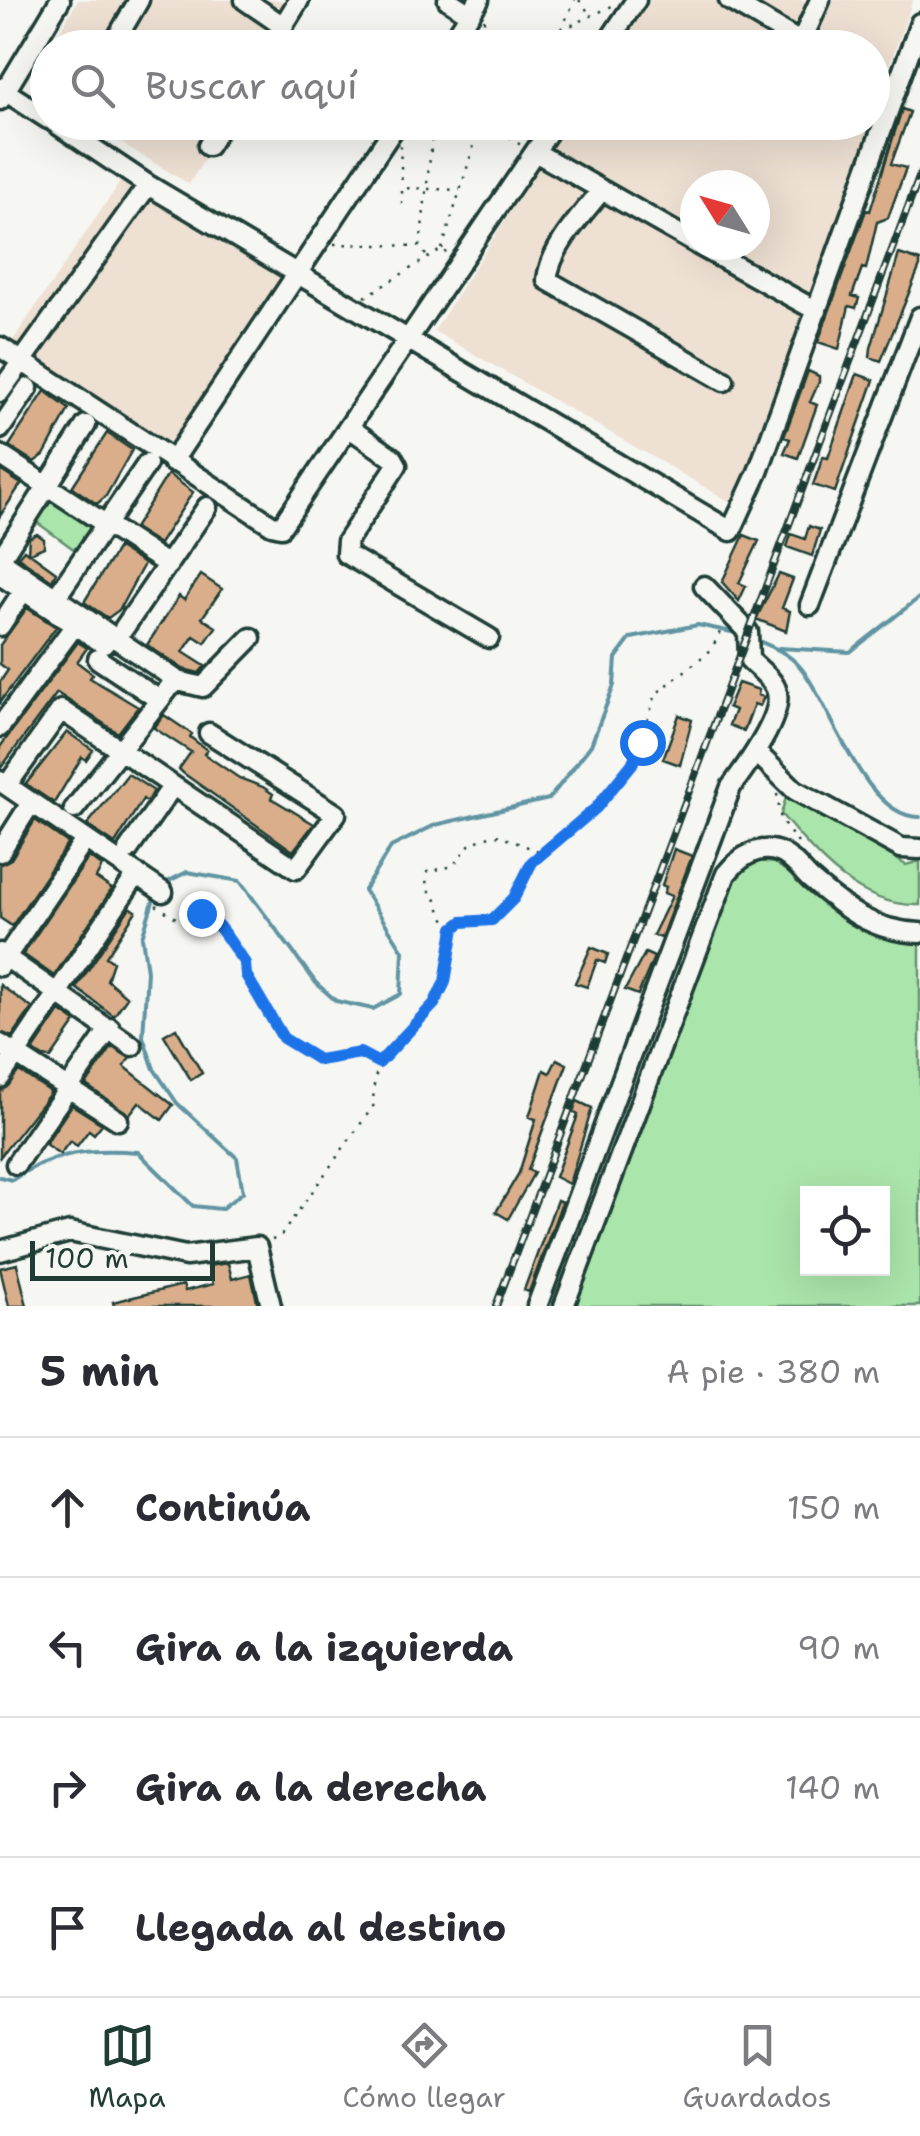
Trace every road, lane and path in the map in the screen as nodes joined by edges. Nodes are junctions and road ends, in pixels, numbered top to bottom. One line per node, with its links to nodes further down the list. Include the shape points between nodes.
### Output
1 (60, 0): 16 (street)
2 (140, 0): 17 (street)
3 (246, 0): 14 (street)
4 (300, 0): 14 (street)
5 (448, 0): 11 (street)
6 (577, 0): 12 (path); 15 (path)
7 (636, 0): 20 (street)
8 (729, 0): 21 (street)
9 (820, 0): 22 (street)
10 (616, 4): 12 (path)
11 (477, 7): 19 (street)
12 (591, 15): 15 (path)
13 (920, 22): 26 (street)
14 (284, 26): 18 (street)
15 (558, 29)
16 (40, 30)
17 (122, 30)
18 (281, 30)
19 (461, 30)
20 (616, 30)
21 (780, 30)
22 (811, 30)
23 (30, 45): 24 (street)
24 (4, 84): 27 (street)
25 (890, 93): 26 (street)
26 (894, 95): 28 (street)
27 (30, 103)
28 (890, 106)
29 (82, 140): 40 (street)
30 (212, 140): 39 (street)
31 (390, 140): 53 (street)
32 (400, 140): 42 (path)
33 (432, 140): 41 (path)
34 (476, 140): 44 (path)
35 (514, 140): 38 (path)
36 (535, 140): 38 (street)
37 (878, 140): 55 (street)
38 (532, 143): 43 (street); 57 (street)
39 (208, 146)
40 (148, 185): 53 (street); 59 (street)
41 (426, 187): 42 (path); 44 (path); 48 (path)
42 (402, 188): 45 (path)
43 (602, 190): 46 (street); 60 (street, via 572,227 547,280)
44 (461, 191): 49 (path)
45 (402, 204)
46 (680, 235)
47 (327, 243): 48 (path)
48 (420, 246): 51 (path)
49 (442, 249): 50 (path); 51 (path)
50 (450, 256)
51 (426, 257): 54 (path)
52 (725, 260): 55 (street)
53 (299, 272): 57 (street); 67 (street)
54 (363, 298)
55 (817, 311): 57 (street, via 731,531)
56 (920, 317): 78 (street)
57 (409, 341): 65 (street)
58 (0, 348): 59 (street)
59 (20, 361): 62 (street); 67 (street)
60 (724, 380)
61 (28, 388): 64 (street)
62 (0, 392)
63 (86, 425): 69 (street)
64 (0, 429)
65 (350, 430): 67 (street, via 281,526); 84 (street, via 397,465 347,541 346,554)
66 (0, 456): 69 (street)
67 (172, 462)
68 (148, 464): 71 (street)
69 (46, 486): 71 (street); 72 (street)
70 (207, 508): 73 (street)
71 (106, 524): 73 (street); 77 (street)
72 (0, 560): 77 (street)
73 (168, 565): 82 (street)
74 (0, 575): 76 (street)
75 (704, 586): 79 (street)
76 (23, 591): 77 (street); 80 (street)
77 (53, 602): 81 (street); 86 (street)
78 (810, 605)
79 (733, 613): 90 (street, via 748,632 749,659 777,693); 100 (path, via 710,650 656,694 632,764 596,808)
80 (0, 626)
81 (75, 626): 86 (street); 87 (street)
82 (124, 628)
83 (250, 638): 86 (street, via 203,687)
84 (489, 638)
85 (98, 658): 86 (street)
86 (169, 689): 89 (street)
87 (0, 727)
88 (209, 733): 93 (street, via 336,814 296,868)
89 (120, 751): 92 (street, via 61,710); 93 (street); 95 (street)
90 (758, 753): 91 (street); 119 (street, via 731,787)
91 (777, 775): 97 (street, via 901,848); 101 (path, via 781,822)
92 (6, 779): 94 (street)
93 (172, 787): 98 (street)
94 (31, 803): 96 (street); 99 (street)
95 (74, 808)
96 (85, 840): 102 (street); 106 (street)
97 (920, 849)
98 (128, 850)
99 (0, 852)
100 (542, 852): 104 (path, via 492,920); 104 (path, via 494,834 470,844 453,866 428,872 426,887)
101 (806, 852)
102 (137, 874): 103 (street); 107 (street)
103 (158, 897): 111 (path, via 167,916 201,913 223,928 271,1020 293,1046 319,1060 360,1053)
104 (454, 928): 111 (path, via 445,982 434,1004)
105 (920, 934): 120 (street, via 885,931 836,901 780,852 760,850 737,860 726,874)
106 (2, 959): 107 (street)
107 (60, 993): 108 (street); 110 (street)
108 (110, 1028): 109 (street); 113 (street)
109 (132, 1046)
110 (8, 1049): 112 (street); 113 (street)
111 (379, 1063): 116 (path, via 371,1079 374,1104 280,1236)
112 (0, 1078)
113 (70, 1087): 114 (street); 115 (street)
114 (118, 1120)
115 (16, 1164)
116 (257, 1246): 117 (street, via 186,1256 70,1232); 118 (street)
117 (0, 1251)
118 (271, 1306)
119 (537, 1306)
120 (564, 1306)

